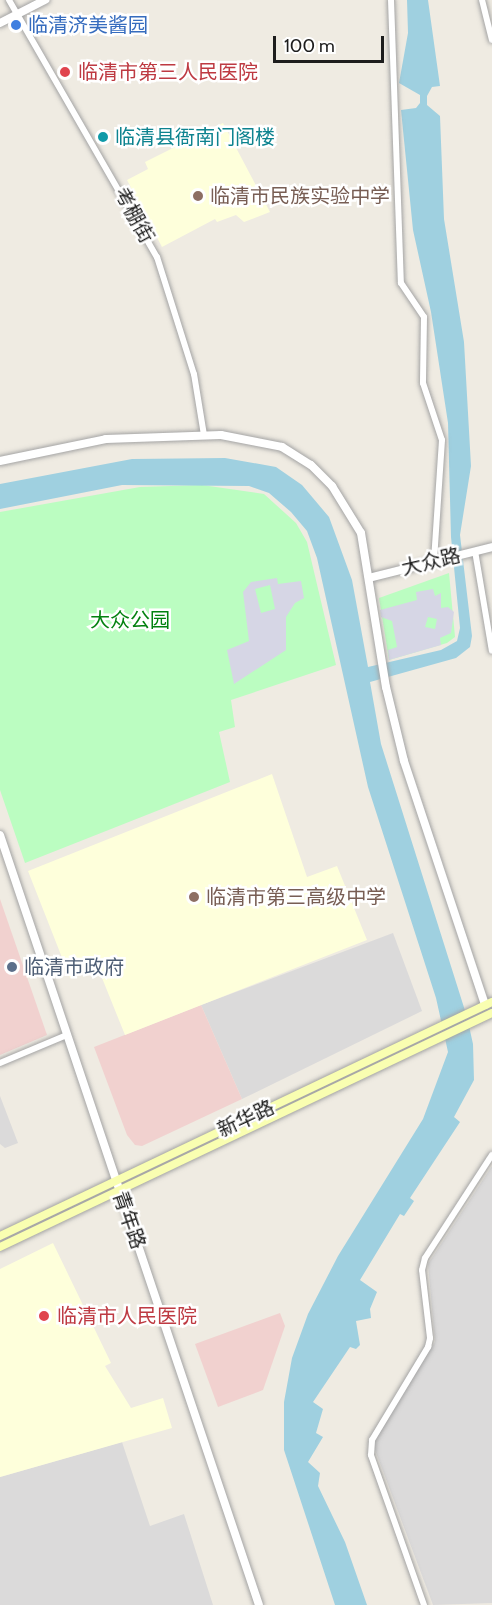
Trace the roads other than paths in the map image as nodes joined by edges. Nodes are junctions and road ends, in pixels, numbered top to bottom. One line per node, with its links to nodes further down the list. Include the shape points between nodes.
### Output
1 (9, 0): 5 (street, 考棚街)
2 (45, 0): 5 (street)
3 (391, 0): 12 (street, via 401,283 424,317 423,383 442,440)
4 (482, 0): 7 (street)
5 (18, 14): 6 (street); 8 (street, 考棚街, via 157,257 194,374)
6 (0, 23)
7 (492, 40)
8 (204, 435): 9 (street, via 106,439); 13 (street, via 267,442 311,465 350,510 361,533)
9 (0, 461)
10 (492, 548): 11 (street, 大众路)
11 (476, 551): 12 (street, 大众路); 14 (street)
12 (434, 561): 13 (street, 大众路)
13 (369, 578): 16 (street, via 386,687 404,761)
14 (492, 651)
15 (0, 835): 18 (street, 青年路)
16 (489, 1003): 21 (main road, 新华路)
17 (492, 1014): 22 (main road, 新华路)
18 (67, 1035): 19 (street); 21 (street, 青年路)
19 (0, 1063)
20 (492, 1155): 26 (street, via 425,1258 422,1270 428,1347 372,1440 371,1455)
21 (116, 1180): 22 (street, 青年路); 23 (main road, 新华路)
22 (119, 1190): 24 (main road, 新华路); 25 (street, 青年路)
23 (0, 1236)
24 (0, 1247)
25 (259, 1605)
26 (424, 1605)

